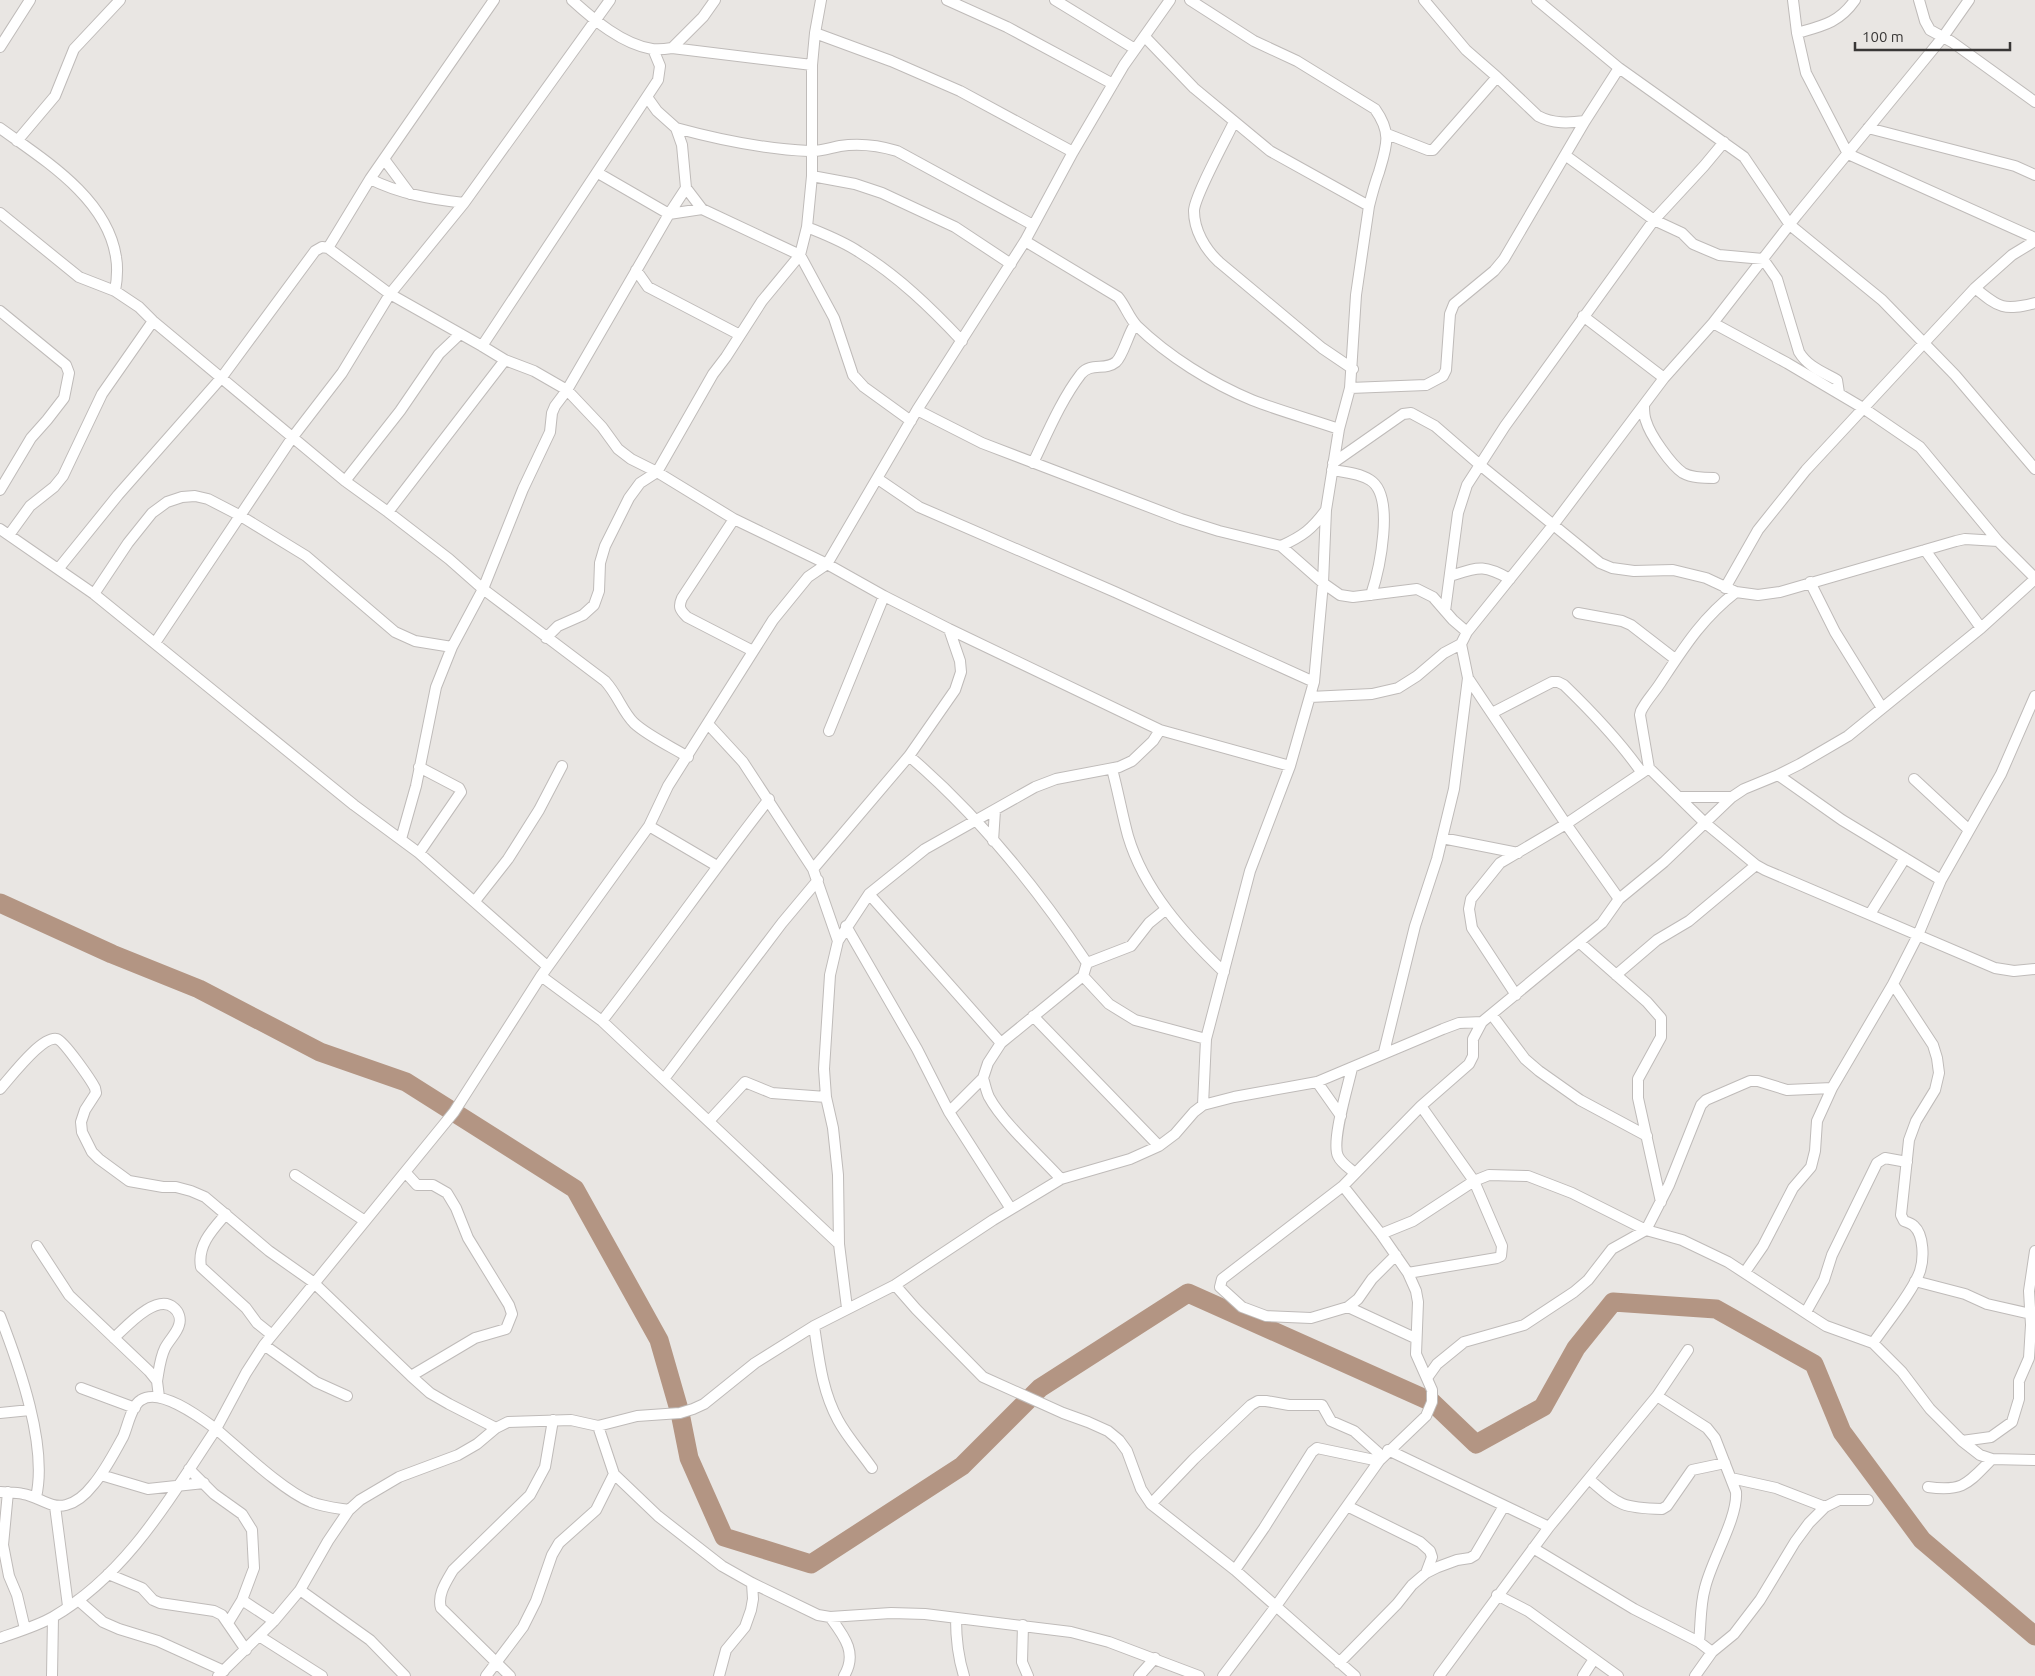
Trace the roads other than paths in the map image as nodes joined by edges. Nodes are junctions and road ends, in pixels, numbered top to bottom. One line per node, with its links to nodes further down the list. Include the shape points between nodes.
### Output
1 (30, 0): 23 (street)
2 (120, 0): 39 (street, via 74,49 54,96)
3 (494, 0): 45 (street)
4 (572, 0): 18 (street)
5 (610, 0): 18 (street)
6 (715, 0): 24 (street)
7 (820, 0): 19 (street)
8 (948, 0): 30 (street, via 1007,27)
9 (1055, 0): 26 (street)
10 (1170, 0): 21 (street)
11 (1190, 0): 38 (street, via 1254,41 1297,62 1375,109)
12 (1424, 0): 29 (street, via 1466,50)
13 (1537, 0): 28 (street)
14 (1793, 0): 20 (street)
15 (1855, 0): 20 (street, via 1847,11 1829,24)
16 (1919, 0): 22 (street, via 1930,30)
17 (1969, 0): 22 (street)
18 (596, 20): 25 (street, via 618,36); 52 (street)
19 (815, 33): 27 (street); 42 (street, via 960,91)
20 (1797, 33): 43 (street, via 1806,74)
21 (1145, 37): 26 (street); 34 (street, via 1194,88)
22 (1943, 37): 32 (street); 37 (street)
23 (0, 47)
24 (672, 48): 25 (street); 27 (street)
25 (653, 49): 31 (street, via 661,73)
26 (1135, 49): 30 (street)
27 (812, 65): 41 (street)
28 (1619, 68): 33 (street); 40 (street)
29 (1497, 77): 33 (street, via 1546,120); 38 (street, via 1433,150)
30 (1113, 84): 42 (street)
31 (647, 98): 36 (street); 46 (street)
32 (2035, 102)
33 (1585, 121): 44 (street)
34 (1234, 122): 53 (street, via 1270,151); 83 (street, via 1194,205 1201,239 1219,262 1322,348)
35 (0, 128): 39 (street)
36 (676, 128): 41 (street, via 731,143); 50 (street, via 682,145)
37 (1868, 128): 43 (street); 47 (street, via 2016,166)
38 (1387, 134): 53 (street, via 1387,146)
39 (17, 141): 69 (street, via 61,174 98,211 116,255)
40 (1724, 142): 57 (street); 59 (street, via 1744,157)
41 (811, 151): 48 (street); 58 (street, via 865,144 896,151)
42 (1073, 152): 58 (street)
43 (1848, 154): 59 (street); 61 (street)
44 (1565, 155): 57 (street); 86 (street, via 1504,259 1454,304 1443,376 1426,385)
45 (384, 159): 49 (street); 51 (street)
46 (598, 173): 55 (street); 81 (street)
47 (2035, 174)
48 (812, 176): 60 (street); 66 (street, via 882,193 955,228)
49 (370, 179): 51 (street); 63 (street)
50 (686, 188): 54 (street); 55 (street)
51 (410, 194): 52 (street)
52 (464, 203): 70 (street)
53 (1369, 206): 83 (street, via 1356,295)
54 (702, 209): 55 (street); 64 (street)
55 (669, 214): 67 (street)
56 (1, 215): 69 (street, via 79,277)
57 (1654, 220): 65 (street, via 1682,234 1693,244 1719,255); 73 (street)
58 (1033, 225): 62 (street)
59 (1790, 225): 65 (street); 80 (street, via 1882,300)
60 (807, 227): 64 (street); 79 (street, via 858,250 879,265 938,315)
61 (2035, 239): 68 (street)
62 (1025, 241): 66 (street); 75 (street, via 1118,297)
63 (328, 248): 70 (street); 84 (street, via 316,251)
64 (800, 255): 78 (street, via 762,301); 92 (street, via 834,318 853,374 864,387)
65 (1763, 259): 76 (street); 88 (street, via 1776,279 1799,352 1804,360 1837,380)
66 (1011, 264): 79 (street)
67 (636, 270): 78 (street, via 648,287); 87 (street)
68 (1975, 288): 71 (street, via 1994,304 2012,308); 80 (street)
69 (115, 291): 74 (street)
70 (390, 294): 77 (street); 94 (street, via 342,373)
71 (2035, 304)
72 (0, 311): 103 (street, via 66,365 69,373 64,398 31,438)
73 (1583, 316): 85 (street); 96 (street)
74 (153, 321): 84 (street); 109 (street, via 102,394 62,476)
75 (1135, 324): 93 (street, via 1172,355 1251,400); 95 (street, via 1118,360 1107,366 1093,366 1081,375)
76 (1713, 324): 85 (street); 88 (street)
77 (460, 334): 81 (street); 102 (street, via 439,354 400,411)
78 (740, 335): 99 (street, via 702,391)
79 (962, 341): 91 (street)
80 (1924, 343): 90 (street); 98 (street)
81 (482, 346): 82 (street)
82 (505, 360): 87 (street, via 534,371); 105 (street)
83 (1353, 369): 86 (street)
84 (222, 377): 94 (street); 114 (street)
85 (1664, 378): 89 (street)
86 (1350, 388): 93 (street)
87 (567, 390): 99 (street, via 618,449); 121 (street, via 552,413 550,432)
88 (1839, 393): 90 (street)
89 (1644, 406): 101 (street, via 1650,431 1671,461 1688,475); 108 (street)
90 (1864, 408): 110 (street, via 1920,448); 120 (street, via 1806,470 1758,530)
91 (917, 410): 92 (street); 95 (street, via 982,443)
92 (911, 421): 100 (street)
93 (1339, 429): 97 (street)
94 (292, 438): 102 (street); 106 (street)
95 (1032, 463): 111 (street, via 1181,519)
96 (1480, 465): 97 (street, via 1435,426 1411,413 1403,414); 108 (street); 115 (street, via 1460,503)
97 (1333, 466): 104 (street); 124 (street, via 1371,480 1382,501 1384,512 1378,576)
98 (2035, 469)
99 (657, 472): 107 (street); 131 (street, via 640,484 629,498 605,546 594,605 558,626)
100 (878, 478): 113 (street); 138 (street, via 918,507)
101 (1714, 478)
102 (345, 481): 105 (street)
103 (0, 490)
104 (1326, 510): 111 (street, via 1310,531); 119 (street)
105 (388, 512): 121 (street)
106 (239, 515): 123 (street, via 195,496 167,502 152,513); 132 (street); 134 (street, via 306,556 395,632 415,641)
107 (734, 519): 113 (street); 135 (street, via 679,605 687,617)
108 (1554, 524): 117 (street); 120 (street, via 1600,563 1612,568 1673,570 1706,578)
109 (4, 532): 114 (street)
110 (1998, 541): 112 (street, via 1965,539); 116 (street)
111 (1281, 546): 119 (street)
112 (1925, 550): 118 (street); 128 (street)
113 (827, 564): 125 (street); 135 (street, via 808,577)
114 (59, 568): 123 (street)
115 (1450, 576): 117 (street, via 1486,568); 126 (street)
116 (2035, 578): 128 (street)
117 (1510, 579): 130 (street)
118 (1810, 582): 122 (street, via 1758,595); 141 (street, via 1835,632)
119 (1323, 583): 124 (street, via 1340,595); 138 (street)
120 (1725, 588): 122 (street)
121 (483, 589): 131 (street); 134 (street)
122 (1736, 592): 136 (street, via 1700,625)
123 (94, 594): 132 (street)
124 (1371, 595): 126 (street, via 1417,589 1433,597)
125 (884, 596): 129 (street); 145 (street)
126 (1446, 611): 130 (street)
127 (1578, 613): 136 (street, via 1631,625)
128 (1981, 628): 141 (street)
129 (949, 629): 144 (street); 146 (street, via 960,661 959,680 947,703)
130 (1467, 632): 133 (street)
131 (546, 638): 147 (street, via 605,681 635,724)
132 (155, 643): 165 (street)
133 (1462, 644): 137 (street); 140 (street, via 1444,653 1398,688 1372,694)
134 (452, 648): 148 (street, via 436,687)
135 (753, 651): 143 (street)
136 (1675, 659): 152 (street, via 1641,711)
137 (1468, 678): 142 (street); 164 (street, via 1454,789)
138 (1314, 682): 140 (street)
139 (2035, 696): 163 (street, via 2001,774)
140 (1310, 697): 150 (street)
141 (1882, 708): 153 (street, via 1848,736)
142 (1492, 713): 152 (street, via 1552,682 1558,682 1601,721); 161 (street)
143 (708, 724): 147 (street); 157 (street, via 743,762)
144 (1160, 730): 150 (street); 151 (street, via 1132,761)
145 (828, 731)
146 (909, 756): 159 (street); 172 (street)
147 (688, 757): 162 (street, via 668,786)
148 (419, 766): 165 (street); 167 (street, via 461,792)
149 (562, 766): 177 (street, via 508,859)
150 (1290, 766): 187 (street, via 1250,871)
151 (1112, 769): 158 (street, via 1056,779); 178 (street, via 1128,837)
152 (1646, 770): 155 (street); 161 (street)
153 (1778, 776): 156 (street); 169 (street)
154 (1914, 779): 163 (street)
155 (1679, 797): 156 (street); 160 (street)
156 (1732, 797): 160 (street)
157 (769, 799): 171 (street); 172 (street)
158 (995, 810): 159 (street); 166 (street)
159 (975, 820): 166 (street); 175 (street, via 925,849)
160 (1704, 822): 170 (street); 176 (street, via 1664,862)
161 (1566, 824): 168 (street); 176 (street)
162 (649, 826): 171 (street); 185 (street)
163 (1969, 830): 174 (street)
164 (1442, 838): 168 (street); 199 (street, via 1415,926)
165 (401, 839): 167 (street)
166 (993, 840): 184 (street)
167 (419, 852): 177 (street)
168 (1518, 853): 192 (street, via 1500,863 1485,880 1471,899 1469,909 1475,936)
169 (1904, 858): 174 (street); 179 (street)
170 (1756, 864): 179 (street); 188 (street, via 1689,921 1657,940)
171 (717, 866): 195 (street)
172 (813, 869): 173 (street)
173 (818, 880): 182 (street); 202 (street)
174 (1941, 880): 181 (street)
175 (869, 894): 180 (street); 198 (street)
176 (1619, 899): 183 (street, via 1602,923)
177 (475, 901): 185 (street)
178 (1165, 910): 184 (street, via 1149,923 1131,946); 187 (street)
179 (1870, 914): 181 (street)
180 (846, 926): 182 (street); 209 (street, via 917,1049)
181 (1918, 935): 186 (street, via 2003,971); 191 (street)
182 (838, 941): 206 (street, via 830,975 827,1012)
183 (1580, 942): 188 (street); 192 (street)
184 (1086, 963): 190 (street)
185 (547, 966): 189 (street)
186 (2035, 969)
187 (1224, 972): 197 (street)
188 (1616, 974): 212 (street, via 1661,1018 1661,1037 1637,1084)
189 (541, 976): 195 (street); 215 (street, via 454,1112)
190 (1083, 976): 194 (street); 197 (street, via 1109,1004 1135,1020)
191 (1894, 984): 204 (street); 214 (street, via 1933,1045 1939,1073 1935,1090 1916,1120 1909,1140)
192 (1516, 995): 193 (street)
193 (1492, 1015): 196 (street); 212 (street, via 1525,1058 1539,1070 1580,1100)
194 (1033, 1016): 198 (street); 213 (street)
195 (602, 1021): 202 (street)
196 (1482, 1022): 199 (street, via 1459,1023); 208 (street, via 1473,1039 1473,1056 1469,1064)
197 (1206, 1039): 207 (street)
198 (1001, 1043): 201 (street)
199 (1384, 1052): 200 (street)
200 (1352, 1068): 203 (street); 210 (street)
201 (983, 1078): 209 (street); 218 (street, via 994,1104)
202 (664, 1079): 211 (street)
203 (1317, 1082): 207 (street); 210 (street)
204 (1832, 1088): 221 (street, via 1787,1090 1750,1081 1706,1100); 231 (street, via 1817,1120 1811,1167 1793,1188 1763,1246)
205 (0, 1089): 223 (street, via 44,1042 51,1039 61,1042 95,1088 96,1093 81,1122 82,1132 92,1152 129,1180 191,1191 205,1197)
206 (826, 1097): 211 (street, via 772,1093 744,1082); 227 (street, via 838,1175)
207 (1203, 1106): 213 (street)
208 (1421, 1106): 216 (street); 219 (street)
209 (948, 1112): 222 (street)
210 (1341, 1116): 216 (street, via 1338,1155)
211 (709, 1121): 227 (street)
212 (1646, 1136): 221 (street)
213 (1159, 1146): 218 (street, via 1130,1159)
214 (1907, 1162): 233 (street, via 1902,1215 1904,1221 1914,1226 1922,1244 1922,1262); 238 (street, via 1885,1158 1877,1163)
215 (406, 1173): 224 (street); 249 (street, via 417,1185 433,1185 447,1193 468,1238 512,1314 506,1329 475,1338)
216 (1355, 1173): 220 (street)
217 (295, 1175): 224 (street)
218 (1061, 1179): 222 (street)
219 (1474, 1181): 225 (street, via 1488,1175 1528,1176 1572,1193); 226 (street, via 1426,1214); 232 (street, via 1502,1246 1501,1256)
220 (1343, 1186): 226 (street); 236 (street, via 1222,1279 1220,1287 1242,1307 1266,1316 1311,1318)
221 (1661, 1203): 225 (street)
222 (1011, 1209): 235 (street)
223 (226, 1214): 234 (street, via 269,1251); 242 (street, via 204,1242 202,1266)
224 (365, 1222): 234 (street)
225 (1646, 1230): 231 (street, via 1682,1240); 250 (street, via 1612,1248 1588,1280 1574,1292 1524,1325 1464,1342 1437,1364)
226 (1381, 1234): 230 (street)
227 (839, 1244): 237 (street)
228 (37, 1246): 243 (street, via 69,1296)
229 (2035, 1252): 239 (street, via 2029,1291)
230 (1396, 1255): 232 (street); 236 (street)
231 (1745, 1272): 238 (street)
232 (1408, 1273): 244 (street, via 1418,1302)
233 (1915, 1281): 239 (street, via 1964,1294 1987,1304); 246 (street)
234 (313, 1282): 242 (street); 249 (street)
235 (895, 1285): 237 (street); 282 (street, via 983,1377 1108,1431 1119,1440)
236 (1348, 1307): 244 (street)
237 (847, 1308): 241 (street)
238 (1806, 1312): 246 (street, via 1826,1326)
239 (2033, 1314): 264 (street, via 2029,1358 2019,1381 2019,1399 2012,1422 1991,1437)
240 (0, 1316): 245 (street)
241 (814, 1326): 260 (street, via 755,1363 704,1404 680,1413 637,1416); 270 (street, via 829,1401 839,1422)
242 (272, 1335): 247 (street)
243 (114, 1338): 251 (street, via 150,1370); 251 (street, via 157,1304 173,1306 180,1325 161,1356)
244 (1415, 1338): 250 (street, via 1416,1354)
245 (4, 1341): 257 (street, via 22,1376)
246 (1873, 1343): 264 (street)
247 (264, 1345): 253 (street, via 316,1382); 262 (street)
248 (1688, 1350): 254 (street)
249 (411, 1376): 261 (street, via 430,1393)
250 (1427, 1378): 265 (street, via 1432,1402 1426,1416)
251 (157, 1381): 255 (street)
252 (81, 1388): 256 (street)
253 (347, 1396)
254 (1657, 1396): 269 (street, via 1707,1428 1715,1438); 275 (street)
255 (159, 1397): 256 (street, via 141,1400); 262 (street, via 189,1410)
256 (135, 1408): 273 (street)
257 (30, 1410): 258 (street); 280 (street, via 38,1459)
258 (0, 1413)
259 (553, 1420): 260 (street); 261 (street, via 508,1422); 315 (street, via 545,1467 538,1482 523,1503 454,1570 440,1596 441,1608)
260 (598, 1426): 272 (street)
261 (496, 1428): 287 (street, via 458,1455 399,1478)
262 (216, 1429): 271 (street); 287 (street, via 289,1489 326,1507)
263 (1359, 1435): 265 (street); 266 (street); 282 (street, via 1331,1421 1322,1405 1258,1401 1201,1452)
264 (1962, 1441): 267 (street, via 1980,1455)
265 (1383, 1456): 266 (street); 284 (street); 285 (street)
266 (1364, 1458): 291 (street, via 1321,1448 1312,1452)
267 (1992, 1459): 268 (street); 278 (street, via 1958,1488)
268 (2035, 1460)
269 (1725, 1463): 274 (street); 275 (street, via 1692,1470 1668,1506 1662,1509 1623,1506)
270 (872, 1468)
271 (189, 1469): 276 (street); 277 (street)
272 (614, 1474): 294 (street, via 658,1516 722,1566); 315 (street, via 596,1510 559,1543 523,1627)
273 (101, 1475): 277 (street, via 148,1489); 283 (street, via 73,1503)
274 (1731, 1478): 286 (street, via 1776,1488); 310 (street, via 1736,1499 1705,1587)
275 (1589, 1479): 288 (street)
276 (204, 1483): 277 (street); 298 (street, via 242,1514 252,1530 254,1568)
277 (178, 1486): 293 (street, via 150,1527)
278 (1928, 1487)
279 (4, 1492): 280 (street); 289 (street)
280 (36, 1498): 283 (street)
281 (1868, 1500): 286 (street, via 1839,1500)
282 (1151, 1504): 291 (street)
283 (55, 1506): 299 (street)
284 (1347, 1506): 292 (street, via 1420,1542 1430,1551 1432,1558); 300 (street)
285 (1504, 1506): 288 (street); 292 (street, via 1475,1555)
286 (1825, 1507): 312 (street, via 1795,1542 1760,1600 1734,1634)
287 (349, 1510): 295 (street)
288 (1549, 1527): 290 (street)
289 (2, 1531): 307 (street, via 6,1564)
290 (1533, 1548): 296 (street); 310 (street, via 1634,1609)
291 (1235, 1570): 300 (street)
292 (1426, 1573): 316 (street)
293 (108, 1574): 297 (street); 305 (street, via 142,1588 160,1603 208,1609 222,1615)
294 (752, 1583): 302 (street, via 818,1615); 323 (street, via 753,1599 745,1627 726,1650)
295 (300, 1590): 304 (street); 320 (street, via 370,1640)
296 (1497, 1595): 314 (street, via 1528,1611); 331 (street)
297 (78, 1600): 299 (street); 317 (street, via 104,1622 158,1641)
298 (242, 1600): 304 (street); 305 (street)
299 (68, 1606): 301 (street)
300 (1276, 1606): 316 (street); 329 (street)
301 (53, 1617): 307 (street); 318 (street)
302 (830, 1617): 303 (street, via 891,1613); 324 (street, via 850,1648)
303 (956, 1619): 306 (street); 325 (street, via 958,1658)
304 (274, 1621): 308 (street)
305 (228, 1623): 311 (street)
306 (1023, 1625): 313 (street, via 1071,1632); 326 (street, via 1022,1662)
307 (25, 1629): 309 (street)
308 (259, 1636): 311 (street); 319 (street)
309 (0, 1638)
310 (1699, 1642): 312 (street)
311 (246, 1650): 317 (street)
312 (1712, 1652): 334 (street)
313 (1155, 1658): 327 (street); 328 (street)
314 (1594, 1659): 332 (street); 333 (street)
315 (496, 1663): 321 (street); 322 (street)
316 (1340, 1663): 330 (street)
317 (221, 1673)
318 (52, 1676)
319 (322, 1676)
320 (405, 1676)
321 (486, 1676)
322 (510, 1676)
323 (719, 1676)
324 (844, 1676)
325 (964, 1676)
326 (1028, 1676)
327 (1139, 1676)
328 (1199, 1676)
329 (1223, 1676)
330 (1354, 1676)
331 (1439, 1676)
332 (1583, 1676)
333 (1618, 1676)
334 (1695, 1676)

